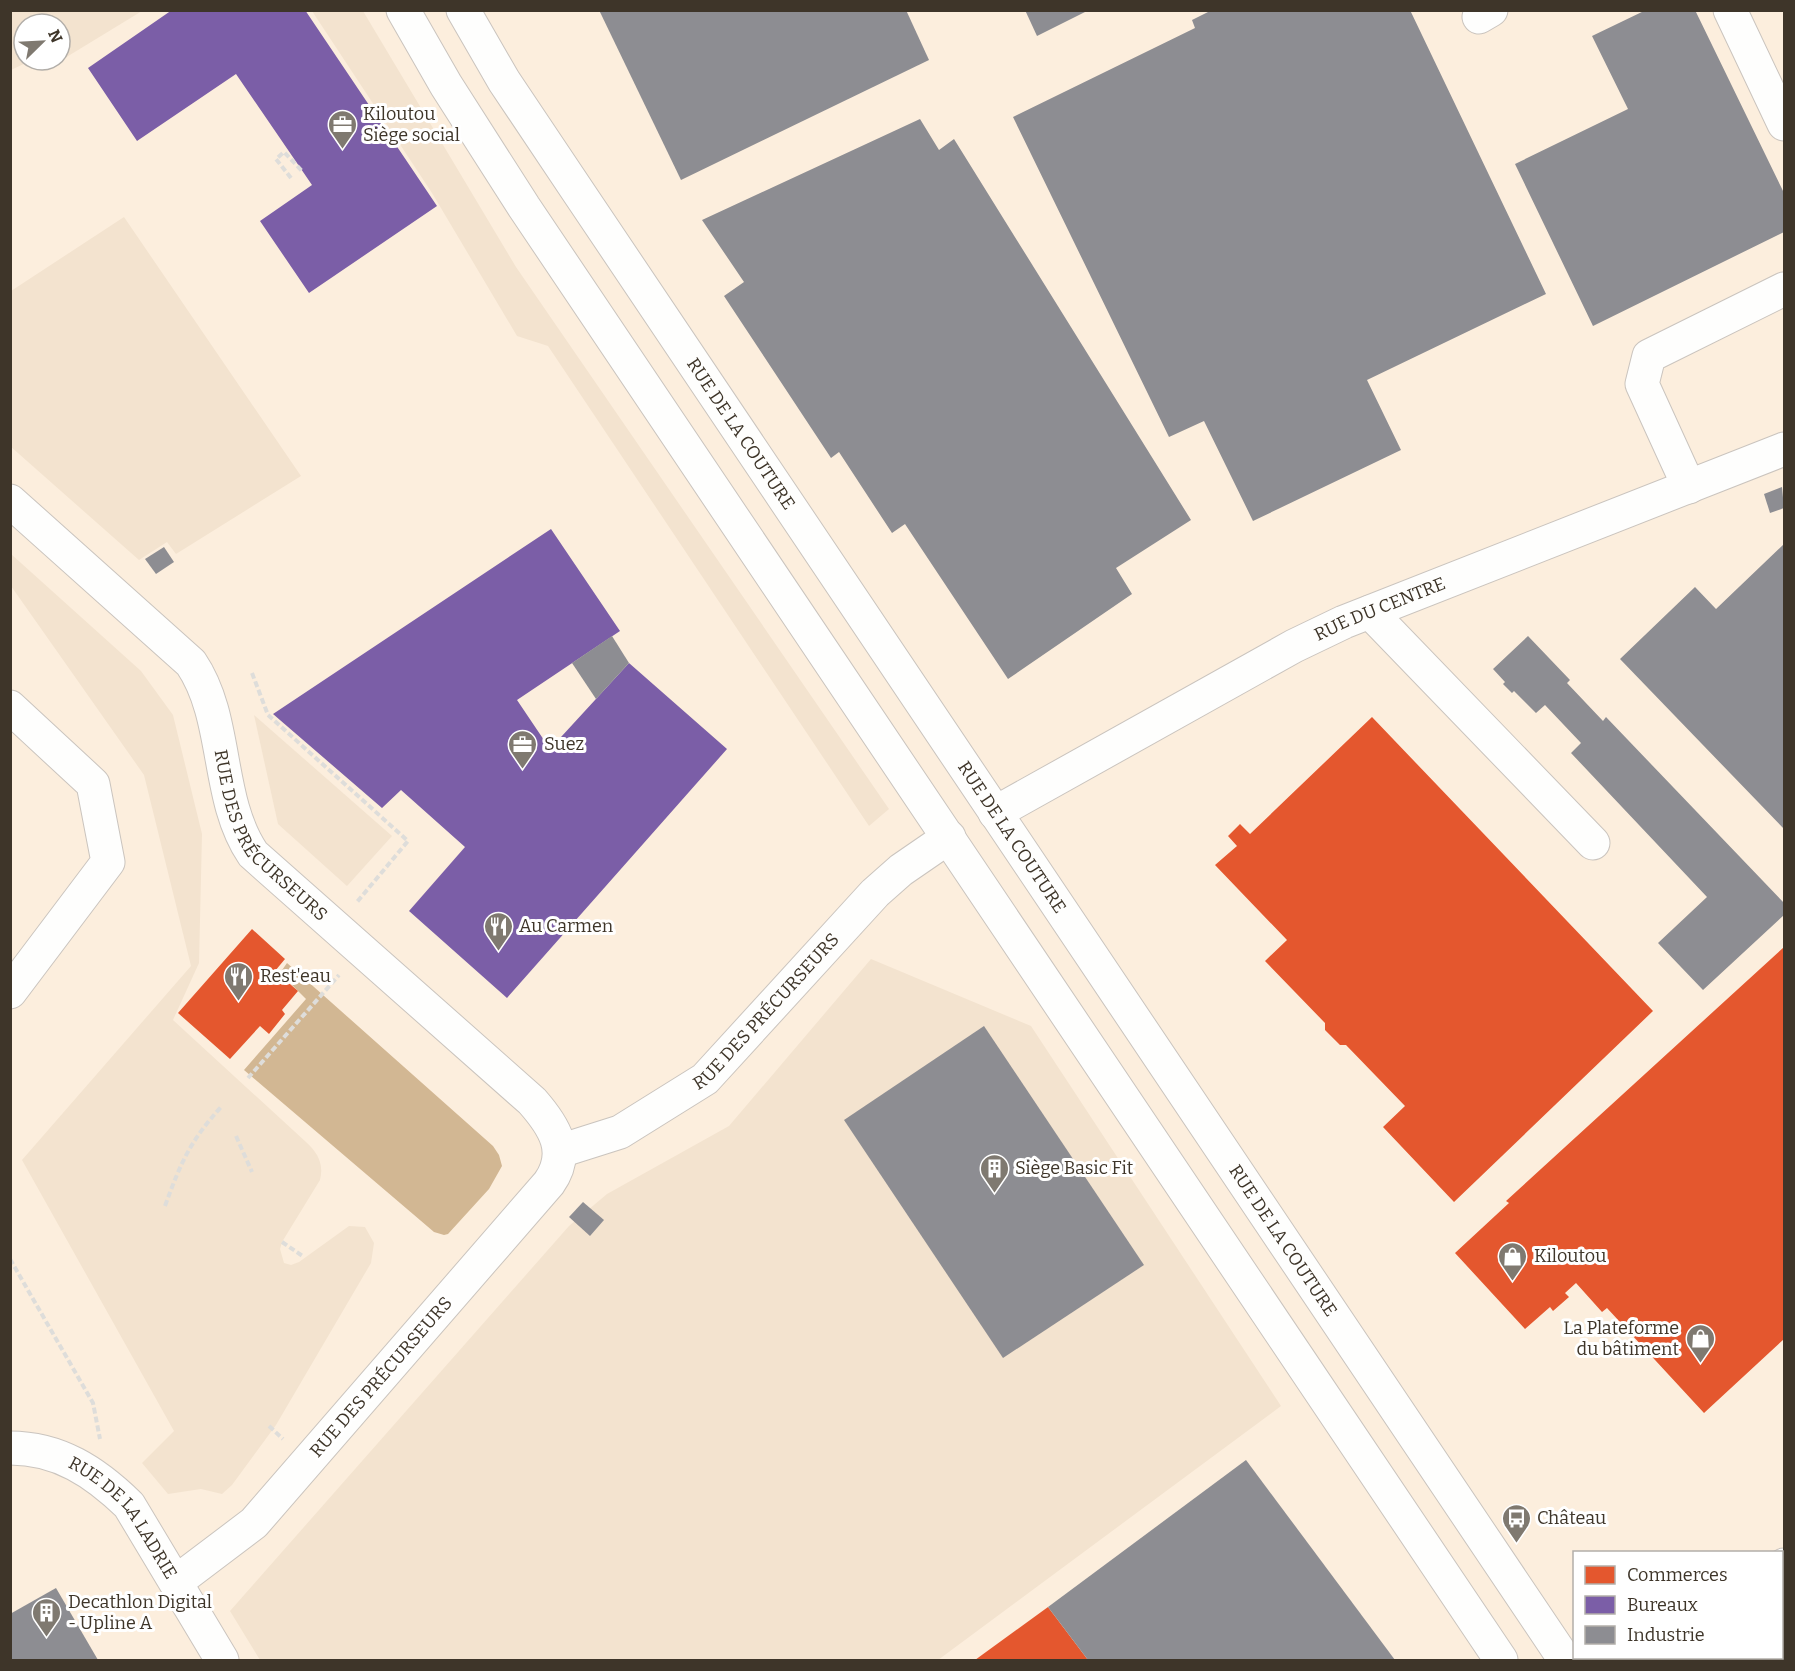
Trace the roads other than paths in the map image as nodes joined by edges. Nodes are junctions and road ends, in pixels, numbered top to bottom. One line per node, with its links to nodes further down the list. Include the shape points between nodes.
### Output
1 (403, 10): 12 (street, via 524,207)
2 (463, 10): 11 (street, RUE DE LA COUTURE, via 504,81)
3 (1730, 10): 4 (street)
4 (1785, 124)
5 (1785, 289): 7 (street, via 1649,356 1642,384)
6 (1785, 449): 7 (street, RUE DU CENTRE)
7 (1689, 487): 9 (street, RUE DU CENTRE)
8 (10, 501): 15 (street, RUE DES PRÉCURSEURS, via 190,663 203,685 240,831 253,854 532,1101 552,1126)
9 (1370, 612): 11 (street, RUE DU CENTRE, via 1294,646); 13 (street)
10 (10, 707): 14 (street, via 93,784 108,862)
11 (995, 813): 20 (street, RUE DE LA COUTURE)
12 (949, 837): 15 (street, RUE DES PRÉCURSEURS, via 875,893 705,1079 620,1132); 19 (street)
13 (1593, 843)
14 (10, 992)
15 (560, 1151): 17 (street, RUE DES PRÉCURSEURS, via 549,1183 254,1524)
16 (10, 1448): 17 (street, RUE DE LA LADRIE, via 49,1453 80,1465 107,1484 129,1504)
17 (176, 1581): 18 (street, RUE DE LA LADRIE)
18 (222, 1660)
19 (1501, 1660)
20 (1565, 1660)

